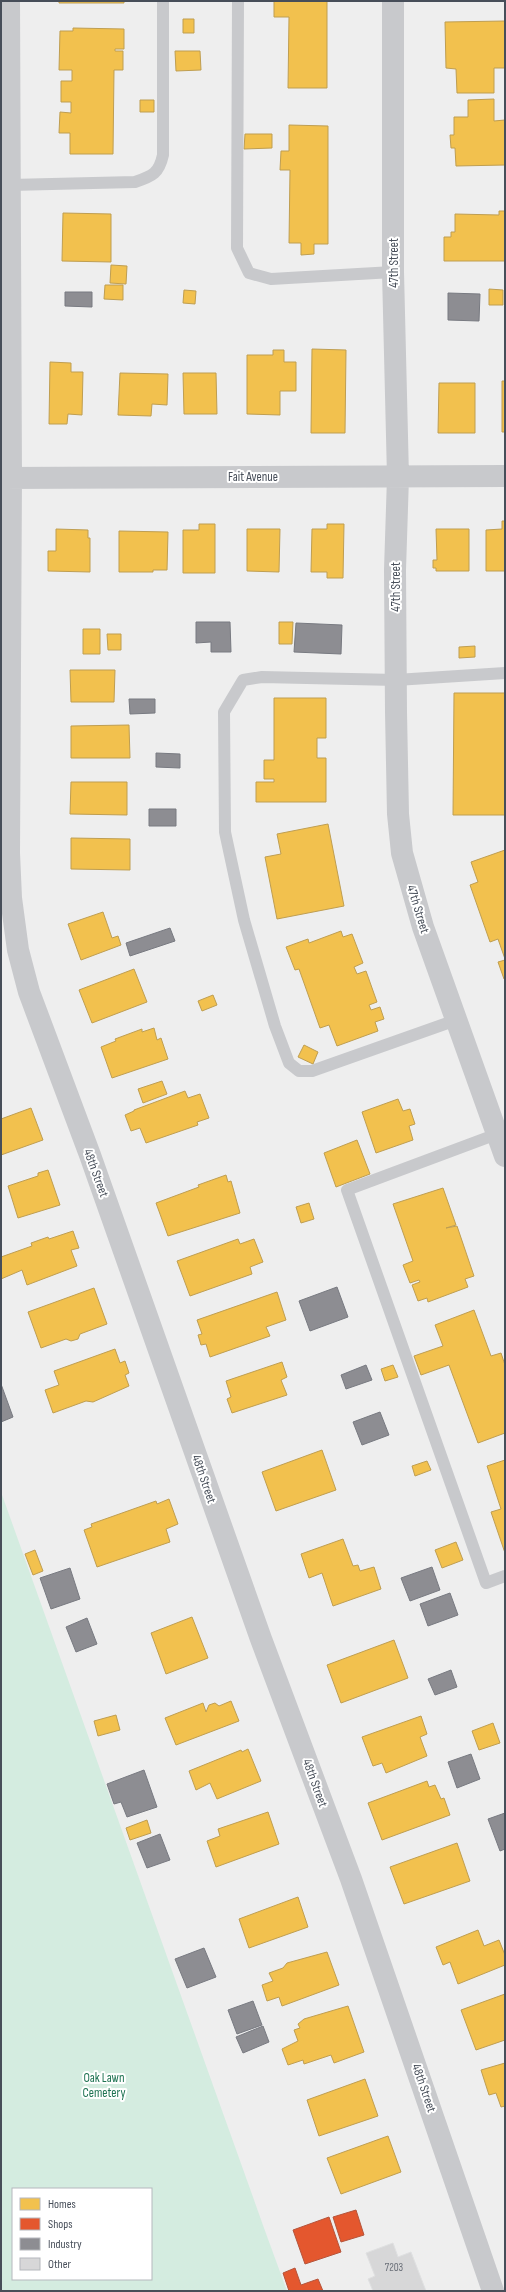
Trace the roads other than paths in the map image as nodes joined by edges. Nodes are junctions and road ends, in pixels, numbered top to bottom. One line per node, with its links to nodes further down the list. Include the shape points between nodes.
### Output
1 (9, 1): 5 (street, 48th Street)
2 (164, 1): 5 (lane, via 163,155 160,168 149,178 135,182)
3 (238, 1): 6 (lane, via 237,248 249,273 271,279)
4 (393, 1): 6 (street, 47th Street)
5 (10, 185): 7 (street, 48th Street)
6 (393, 272): 9 (street, 47th Street)
7 (6, 274): 10 (street, 48th Street)
8 (505, 476): 9 (street, Fait Avenue)
9 (398, 477): 10 (street, Fait Avenue); 12 (street, 47th Street, via 395,570)
10 (6, 478): 13 (street, 48th Street, via 11,898)
11 (505, 673): 12 (lane)
12 (396, 680): 14 (street, 47th Street, via 398,814 402,853 416,906); 14 (lane, via 262,676 243,680 224,712 225,832 244,920 274,1026 289,1063 299,1071 312,1071)
13 (9, 950): 18 (street, 48th Street, via 29,992 90,1155 261,1639 356,1894)
14 (456, 1020): 15 (street, 47th Street)
15 (497, 1134): 16 (street, 47th Street); 17 (lane, via 347,1190 486,1583)
16 (505, 1156)
17 (505, 1576)
18 (492, 2291)

